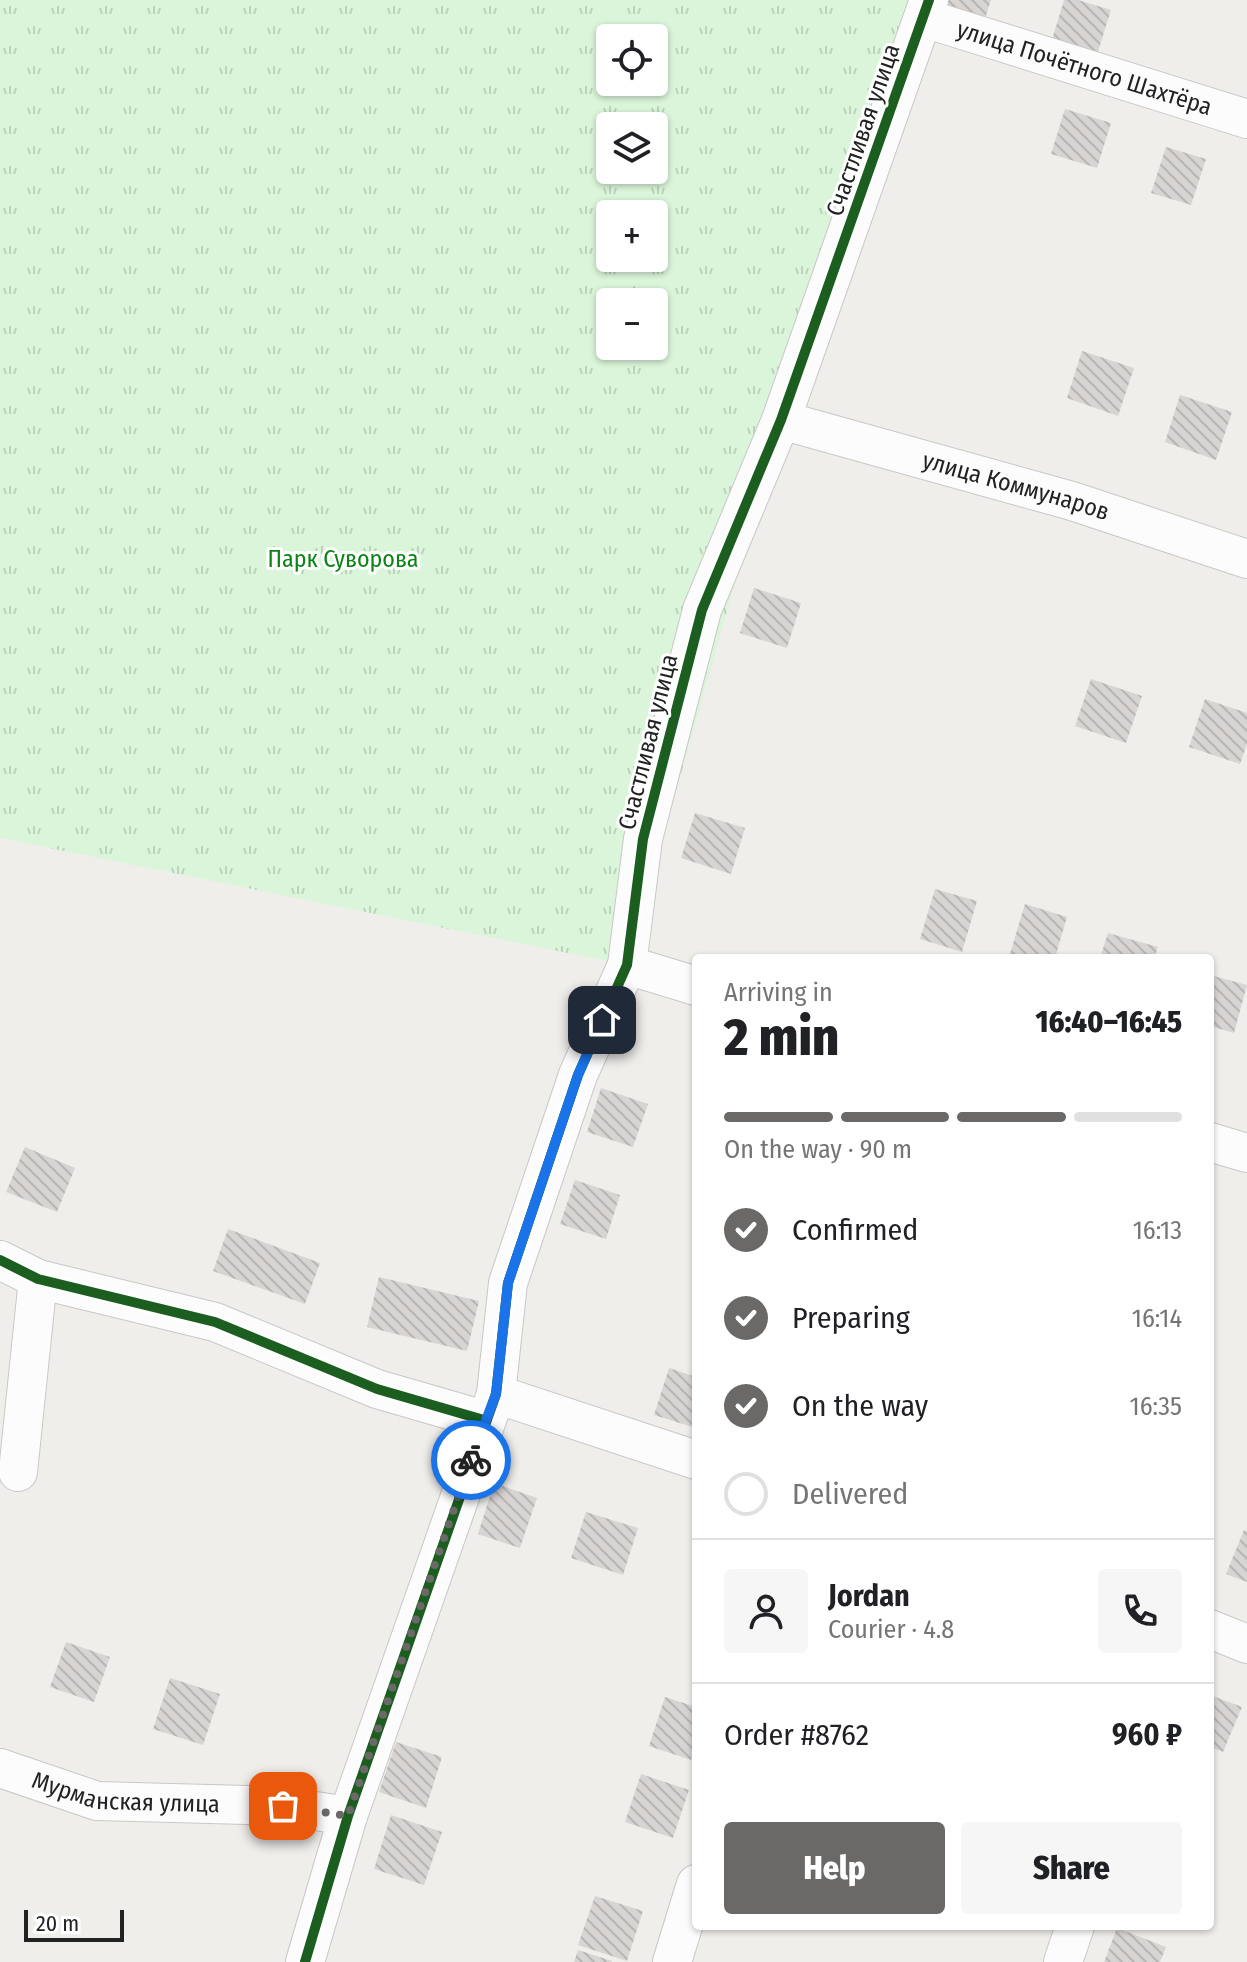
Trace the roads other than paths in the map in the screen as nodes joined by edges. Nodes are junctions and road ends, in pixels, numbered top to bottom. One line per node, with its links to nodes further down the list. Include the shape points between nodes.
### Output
1 (926, 9): 2 (street, улица Почётного Шахтёра); 3 (street, Счастливая улица)
2 (1247, 119)
3 (781, 420): 4 (street, улица Коммунаров, via 1072,501); 5 (street, Счастливая улица, via 702,610 643,839)
4 (1247, 559)
5 (627, 965): 6 (street); 11 (street, Счастливая улица, via 578,1075 508,1283)
6 (692, 985)
7 (1214, 1143): 8 (street)
8 (1247, 1153)
9 (0, 1260): 10 (street)
10 (38, 1279): 11 (street, via 215,1322 377,1389); 13 (street)
11 (490, 1407): 12 (street); 17 (street, Счастливая улица)
12 (692, 1459)
13 (18, 1472)
14 (1214, 1631): 15 (street)
15 (1247, 1644)
16 (0, 1768): 17 (street, Мурманская улица, via 97,1801 283,1806)
17 (348, 1816): 20 (street, Счастливая улица)
18 (692, 1897): 21 (street)
19 (1074, 1930): 22 (street)
20 (305, 1962)
21 (672, 1962)
22 (1063, 1962)

